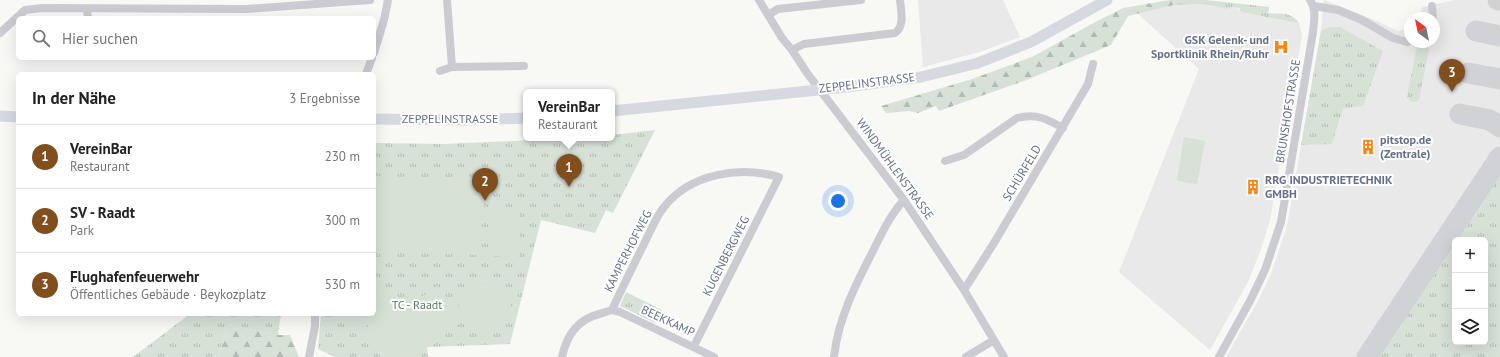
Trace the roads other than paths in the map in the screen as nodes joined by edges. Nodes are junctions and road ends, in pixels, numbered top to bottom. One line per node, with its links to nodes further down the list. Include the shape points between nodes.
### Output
1 (370, 0): 12 (street)
2 (388, 0): 19 (street)
3 (447, 0): 24 (street)
4 (759, 0): 13 (street, WINDMÜHLENSTRASSE)
5 (862, 0): 13 (street, via 778,9)
6 (900, 0): 20 (street, via 902,25 895,33 804,44)
7 (1107, 0): 27 (main road, ZEPPELINSTRASSE, via 1031,42 978,63 921,77)
8 (1312, 3): 18 (street, via 1338,10); 48 (street, BRUNSHOFSTRASSE, via 1315,14 1281,222 1265,270)
9 (1432, 6): 11 (street)
10 (87, 9): 12 (street); 14 (street, via 43,8 25,10); 15 (street)
11 (1433, 12)
12 (246, 14)
13 (768, 15): 20 (street, WINDMÜHLENSTRASSE)
14 (18, 16)
15 (88, 16)
16 (16, 18): 17 (street)
17 (0, 33)
18 (1404, 41)
19 (376, 46)
20 (792, 50): 27 (street, WINDMÜHLENSTRASSE)
21 (371, 60): 26 (street)
22 (1093, 64): 33 (street, SCHÜRFELD, via 1088,84)
23 (524, 66): 24 (street)
24 (452, 67): 25 (street)
25 (440, 71)
26 (367, 72)
27 (820, 90): 28 (main road, ZEPPELINSTRASSE); 36 (street, WINDMÜHLENSTRASSE)
28 (615, 111)
29 (0, 116): 30 (main road)
30 (16, 117)
31 (523, 118): 32 (main road, ZEPPELINSTRASSE)
32 (376, 119)
33 (1063, 128): 34 (street, via 1050,120 1036,116 1017,118 964,155); 37 (street, SCHÜRFELD)
34 (945, 161)
35 (779, 177): 38 (street, KAMPERHOFWEG, via 748,171 728,173 699,181 679,193 663,208 651,228); 41 (street, KUGENBERGWEG)
36 (904, 200): 37 (street, WINDMÜHLENSTRASSE); 45 (street, via 896,209 862,273 840,326)
37 (964, 290): 40 (street, WINDMÜHLENSTRASSE)
38 (612, 310): 41 (street, BEEKKAMP); 43 (street, KAMPERHOFWEG, via 585,319 575,328 566,342)
39 (315, 316): 42 (street)
40 (994, 340): 46 (street); 47 (street, WINDMÜHLENSTRASSE)
41 (694, 346): 44 (street, BEEKKAMP)
42 (309, 357)
43 (562, 357)
44 (714, 357)
45 (834, 357)
46 (966, 357)
47 (1004, 357)
48 (1219, 357)

